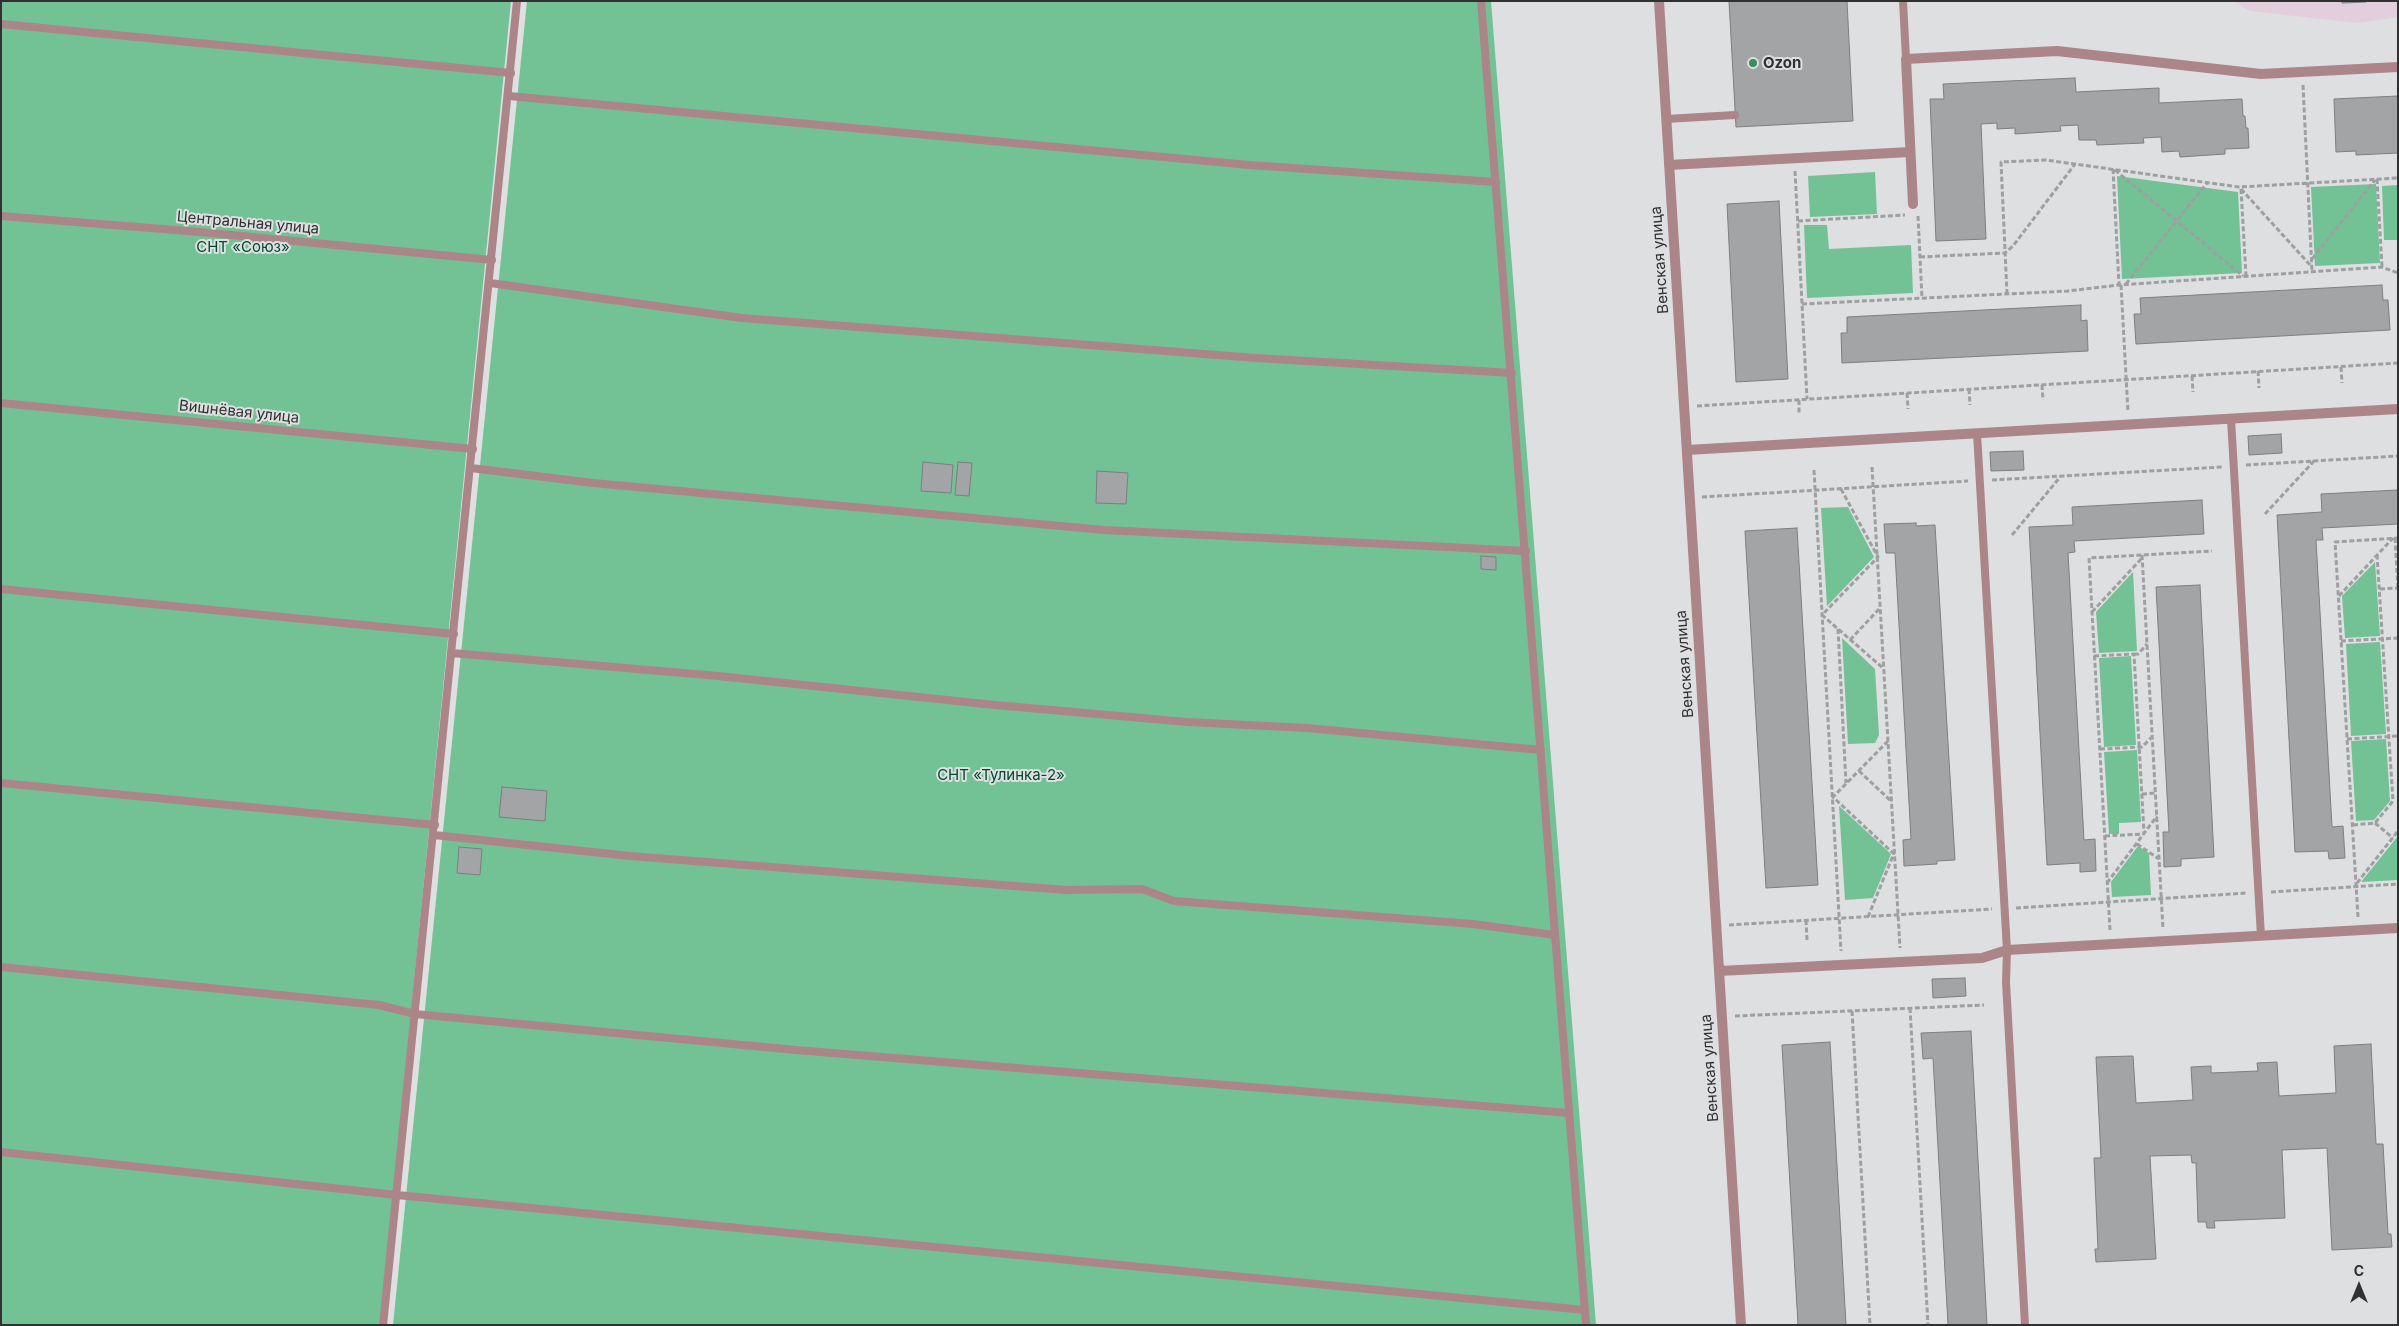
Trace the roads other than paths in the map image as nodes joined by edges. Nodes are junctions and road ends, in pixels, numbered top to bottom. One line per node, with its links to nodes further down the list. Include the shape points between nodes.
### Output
1 (518, 1): 8 (lane)
2 (1481, 1): 14 (lane)
3 (1659, 1): 11 (street, Венская улица)
4 (1903, 1): 6 (lane)
5 (1, 24): 8 (lane)
6 (1906, 59): 7 (street, via 2057,51 2260,74); 12 (street)
7 (2398, 67)
8 (511, 73): 9 (lane)
9 (509, 96): 14 (lane, via 1249,165); 17 (lane)
10 (1735, 115): 11 (lane)
11 (1666, 119): 13 (street, Венская улица)
12 (1910, 152): 13 (street); 15 (street)
13 (1669, 165): 25 (street, Венская улица)
14 (1496, 182): 19 (lane)
15 (1913, 204)
16 (1, 216): 17 (lane, Центральная улица)
17 (492, 260): 18 (lane)
18 (490, 283): 19 (lane, via 742,318 1256,358); 24 (lane)
19 (1512, 373): 27 (lane)
20 (1, 403): 24 (lane, Вишнёвая улица)
21 (2398, 409): 22 (street)
22 (2231, 419): 23 (street); 37 (lane)
23 (1977, 434): 25 (street); 38 (lane)
24 (473, 449): 26 (lane)
25 (1686, 450): 40 (street, Венская улица)
26 (471, 468): 27 (lane, via 593,483 1104,530); 29 (lane)
27 (1526, 550): 31 (lane)
28 (1, 589): 29 (lane)
29 (454, 634): 30 (lane)
30 (452, 653): 31 (lane, via 1168,720 1307,728); 33 (lane)
31 (1541, 750): 36 (lane)
32 (1, 783): 33 (lane)
33 (435, 826): 34 (lane)
34 (434, 834): 36 (lane, via 640,856 1036,888 1142,889 1174,900 1473,924); 41 (lane)
35 (2398, 928): 37 (street)
36 (1555, 935): 42 (lane)
37 (2261, 936): 38 (street)
38 (2007, 950): 40 (street, via 1982,958); 49 (lane, via 2006,982)
39 (1, 967): 41 (lane, via 379,1005)
40 (1719, 971): 48 (street, Венская улица)
41 (415, 1014): 42 (lane, via 796,1050); 44 (lane)
42 (1569, 1113): 45 (lane)
43 (1, 1152): 44 (lane)
44 (397, 1195): 45 (lane); 46 (lane)
45 (1585, 1310): 47 (lane)
46 (383, 1325)
47 (1586, 1325)
48 (1741, 1325)
49 (2026, 1325)

